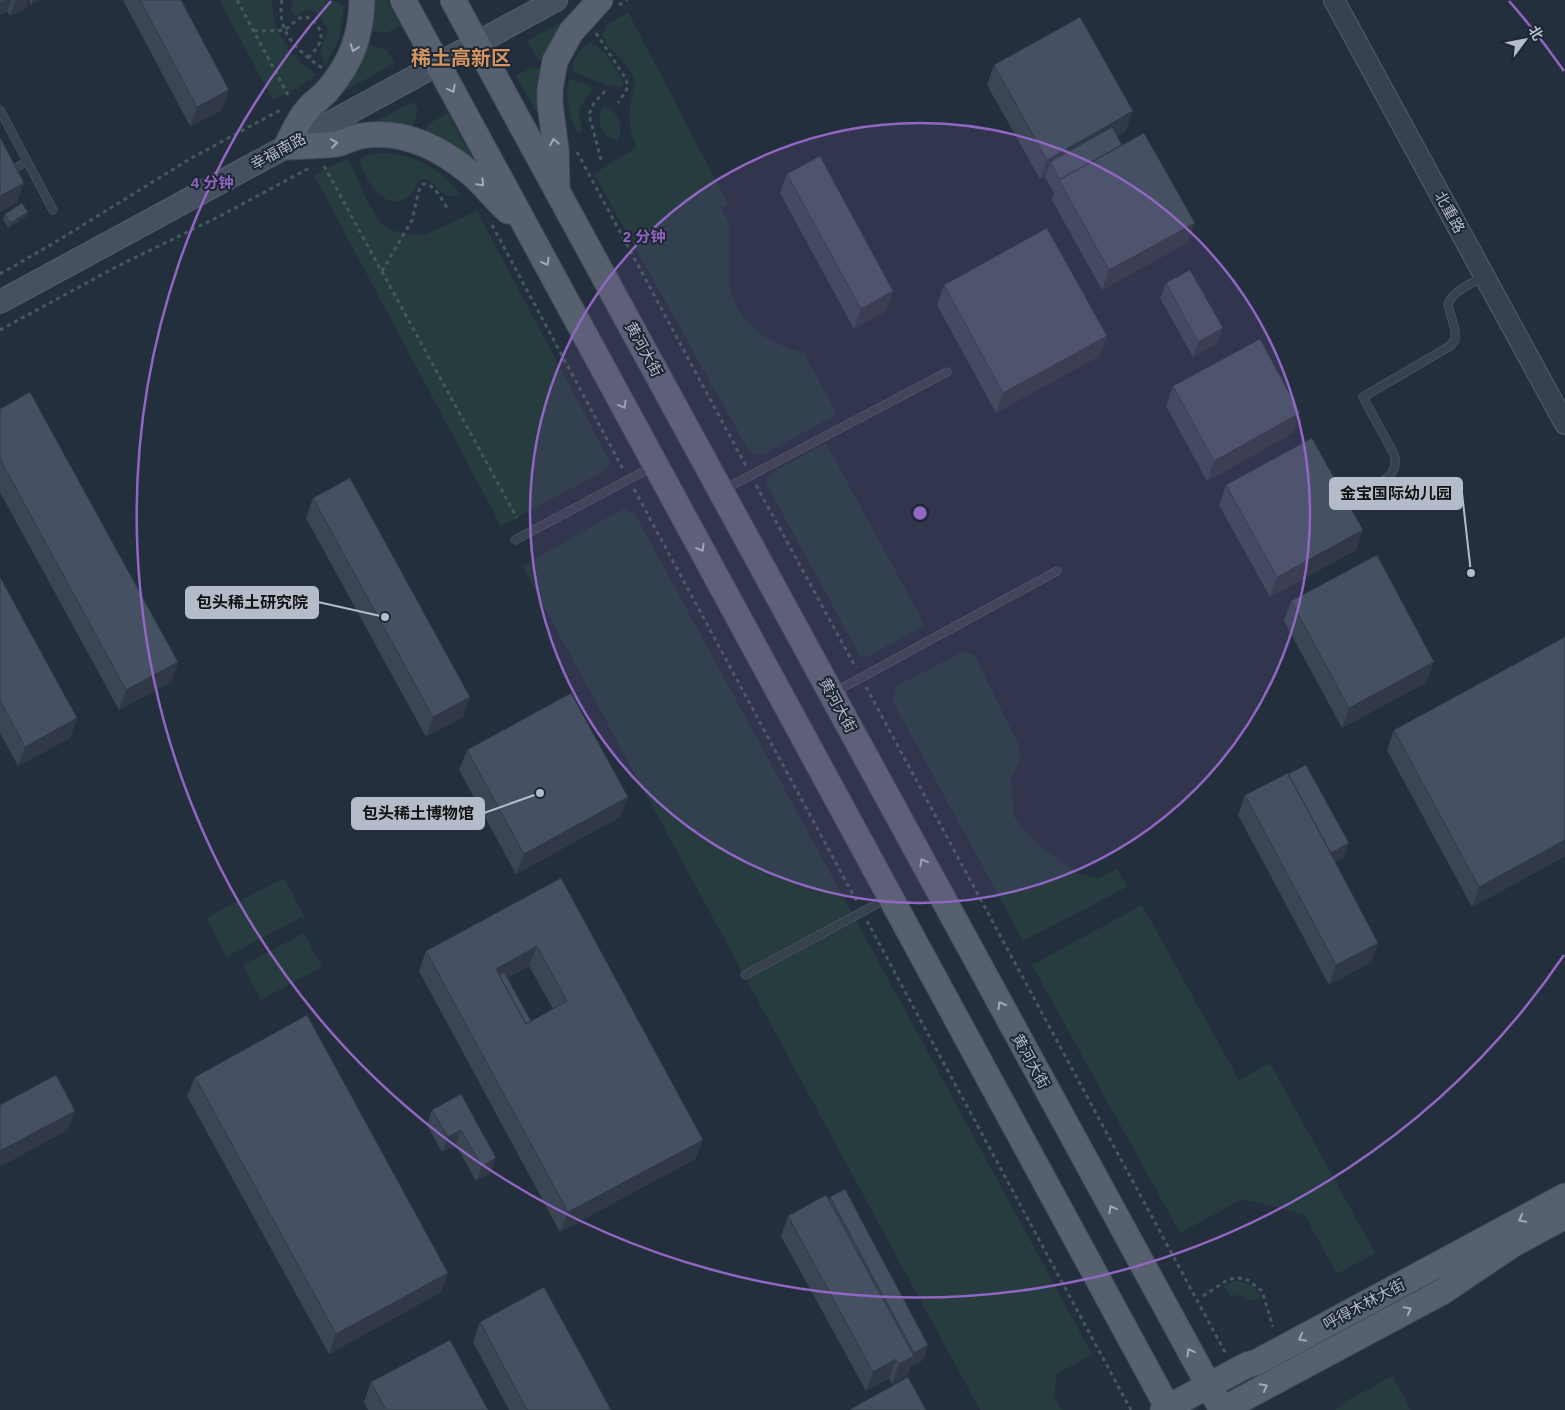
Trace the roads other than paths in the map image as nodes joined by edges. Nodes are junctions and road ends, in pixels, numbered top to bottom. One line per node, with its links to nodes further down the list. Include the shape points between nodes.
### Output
1 (362, 0): 10 (main road, one-way to 10, via 359,32 352,55 335,82 307,110)
2 (453, 0): 7 (main road, 黄河大街)
3 (556, 0): 7 (main road, 幸福南路)
4 (1334, 0): 16 (street, 北重路)
5 (411, 3): 8 (main road)
6 (609, 3): 13 (main road, one-way to 6, via 550,104 555,61 570,32)
7 (477, 43): 8 (main road, 幸福南路); 13 (main road, 黄河大街)
8 (438, 64): 10 (main road, 幸福南路); 15 (main road, one-way to 15)
9 (0, 110): 11 (lane)
10 (286, 147): 15 (main road, one-way to 15, via 338,144 376,134 421,141 471,174 498,203); 17 (main road, 幸福南路)
11 (27, 161): 12 (lane); 14 (lane)
12 (2, 175)
13 (557, 190): 21 (main road, 黄河大街)
14 (53, 210)
15 (526, 226): 20 (main road, one-way to 20)
16 (1484, 276): 19 (street, 北重路); 22 (lane, via 1453,295 1449,301 1456,336 1450,346 1364,397 1394,454 1396,469 1392,475)
17 (0, 302)
18 (947, 372): 21 (lane)
19 (1565, 424)
20 (656, 465): 23 (lane); 26 (main road, one-way to 26)
21 (721, 491): 25 (main road, 黄河大街)
22 (1361, 493)
23 (515, 540)
24 (1057, 571): 25 (lane)
25 (832, 694): 30 (main road, 黄河大街, one-way to 25)
26 (890, 896): 27 (lane); 31 (main road)
27 (745, 975)
28 (1565, 1196): 30 (main road, 呼得木林大街, one-way to 30)
29 (1565, 1216): 32 (main road, 呼得木林大街, one-way to 29, via 1442,1292 1512,1245)
30 (1209, 1386): 31 (main road, 呼得木林大街); 32 (main road, 黄河大街)
31 (1167, 1409)
32 (1222, 1410)

